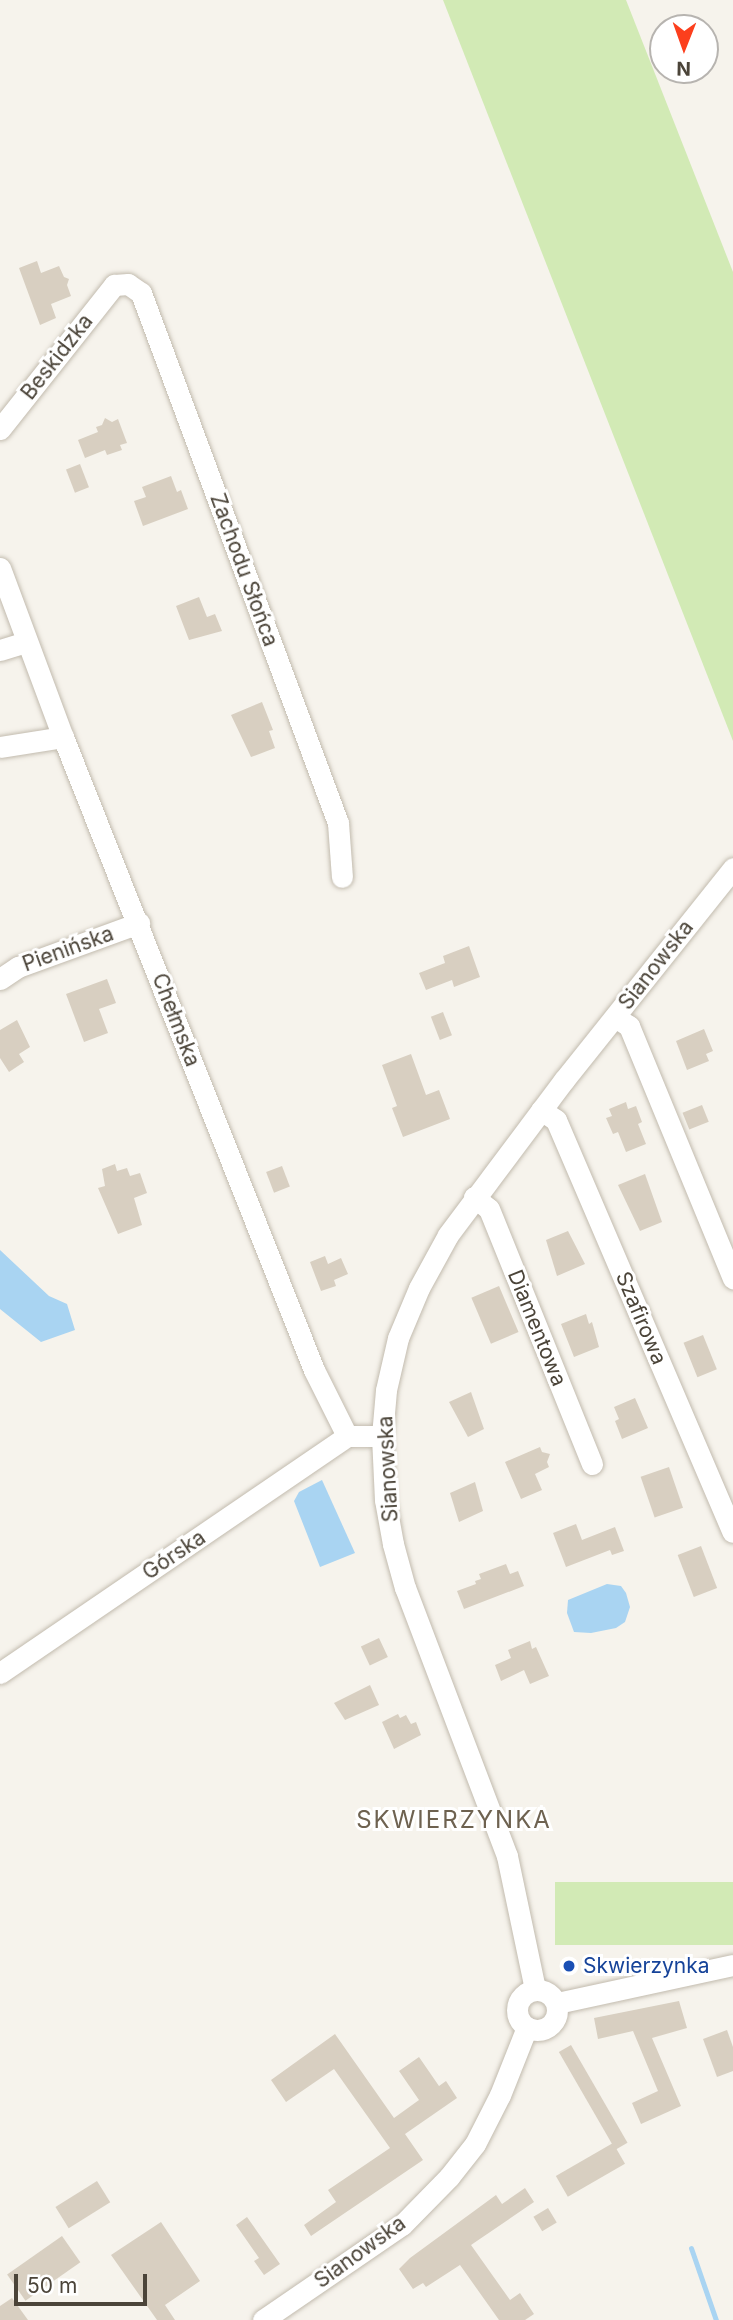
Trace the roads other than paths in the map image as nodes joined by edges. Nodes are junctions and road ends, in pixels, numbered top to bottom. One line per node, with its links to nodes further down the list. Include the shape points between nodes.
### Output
1 (114, 285): 2 (street, Beskidzka); 9 (street, Zachodu Słońca, via 128,284 141,293 338,823)
2 (0, 429)
3 (0, 568): 4 (street, Chełmska)
4 (27, 642): 5 (street); 6 (street, Chełmska)
5 (0, 650)
6 (63, 737): 7 (street); 10 (street, Chełmska)
7 (0, 747)
8 (733, 868): 12 (street, Sianowska)
9 (342, 877)
10 (139, 923): 11 (street, Pienińska, via 18,967); 16 (street, Chełmska, via 314,1370)
11 (0, 979)
12 (615, 1017): 13 (street, Sianowska); 15 (street, via 629,1026)
13 (541, 1110): 14 (street, Sianowska); 19 (street, Szafirowa, via 556,1121)
14 (474, 1197): 17 (street, Sianowska, via 419,1288 398,1338); 18 (street, Diamentowa, via 489,1209)
15 (733, 1278)
16 (347, 1436): 17 (street); 20 (street, Górska)
17 (382, 1436): 22 (street, Sianowska, via 385,1500 405,1588 507,1856)
18 (592, 1464)
19 (733, 1532)
20 (0, 1673)
21 (733, 1965): 23 (street)
22 (535, 1989): 23 (street, via 549,1993); 24 (street, via 523,1996 517,2007)
23 (557, 2003): 24 (street, via 556,2017 548,2028)
24 (527, 2027): 25 (street, Sianowska, via 475,2144 449,2176 402,2225)
25 (263, 2320)

